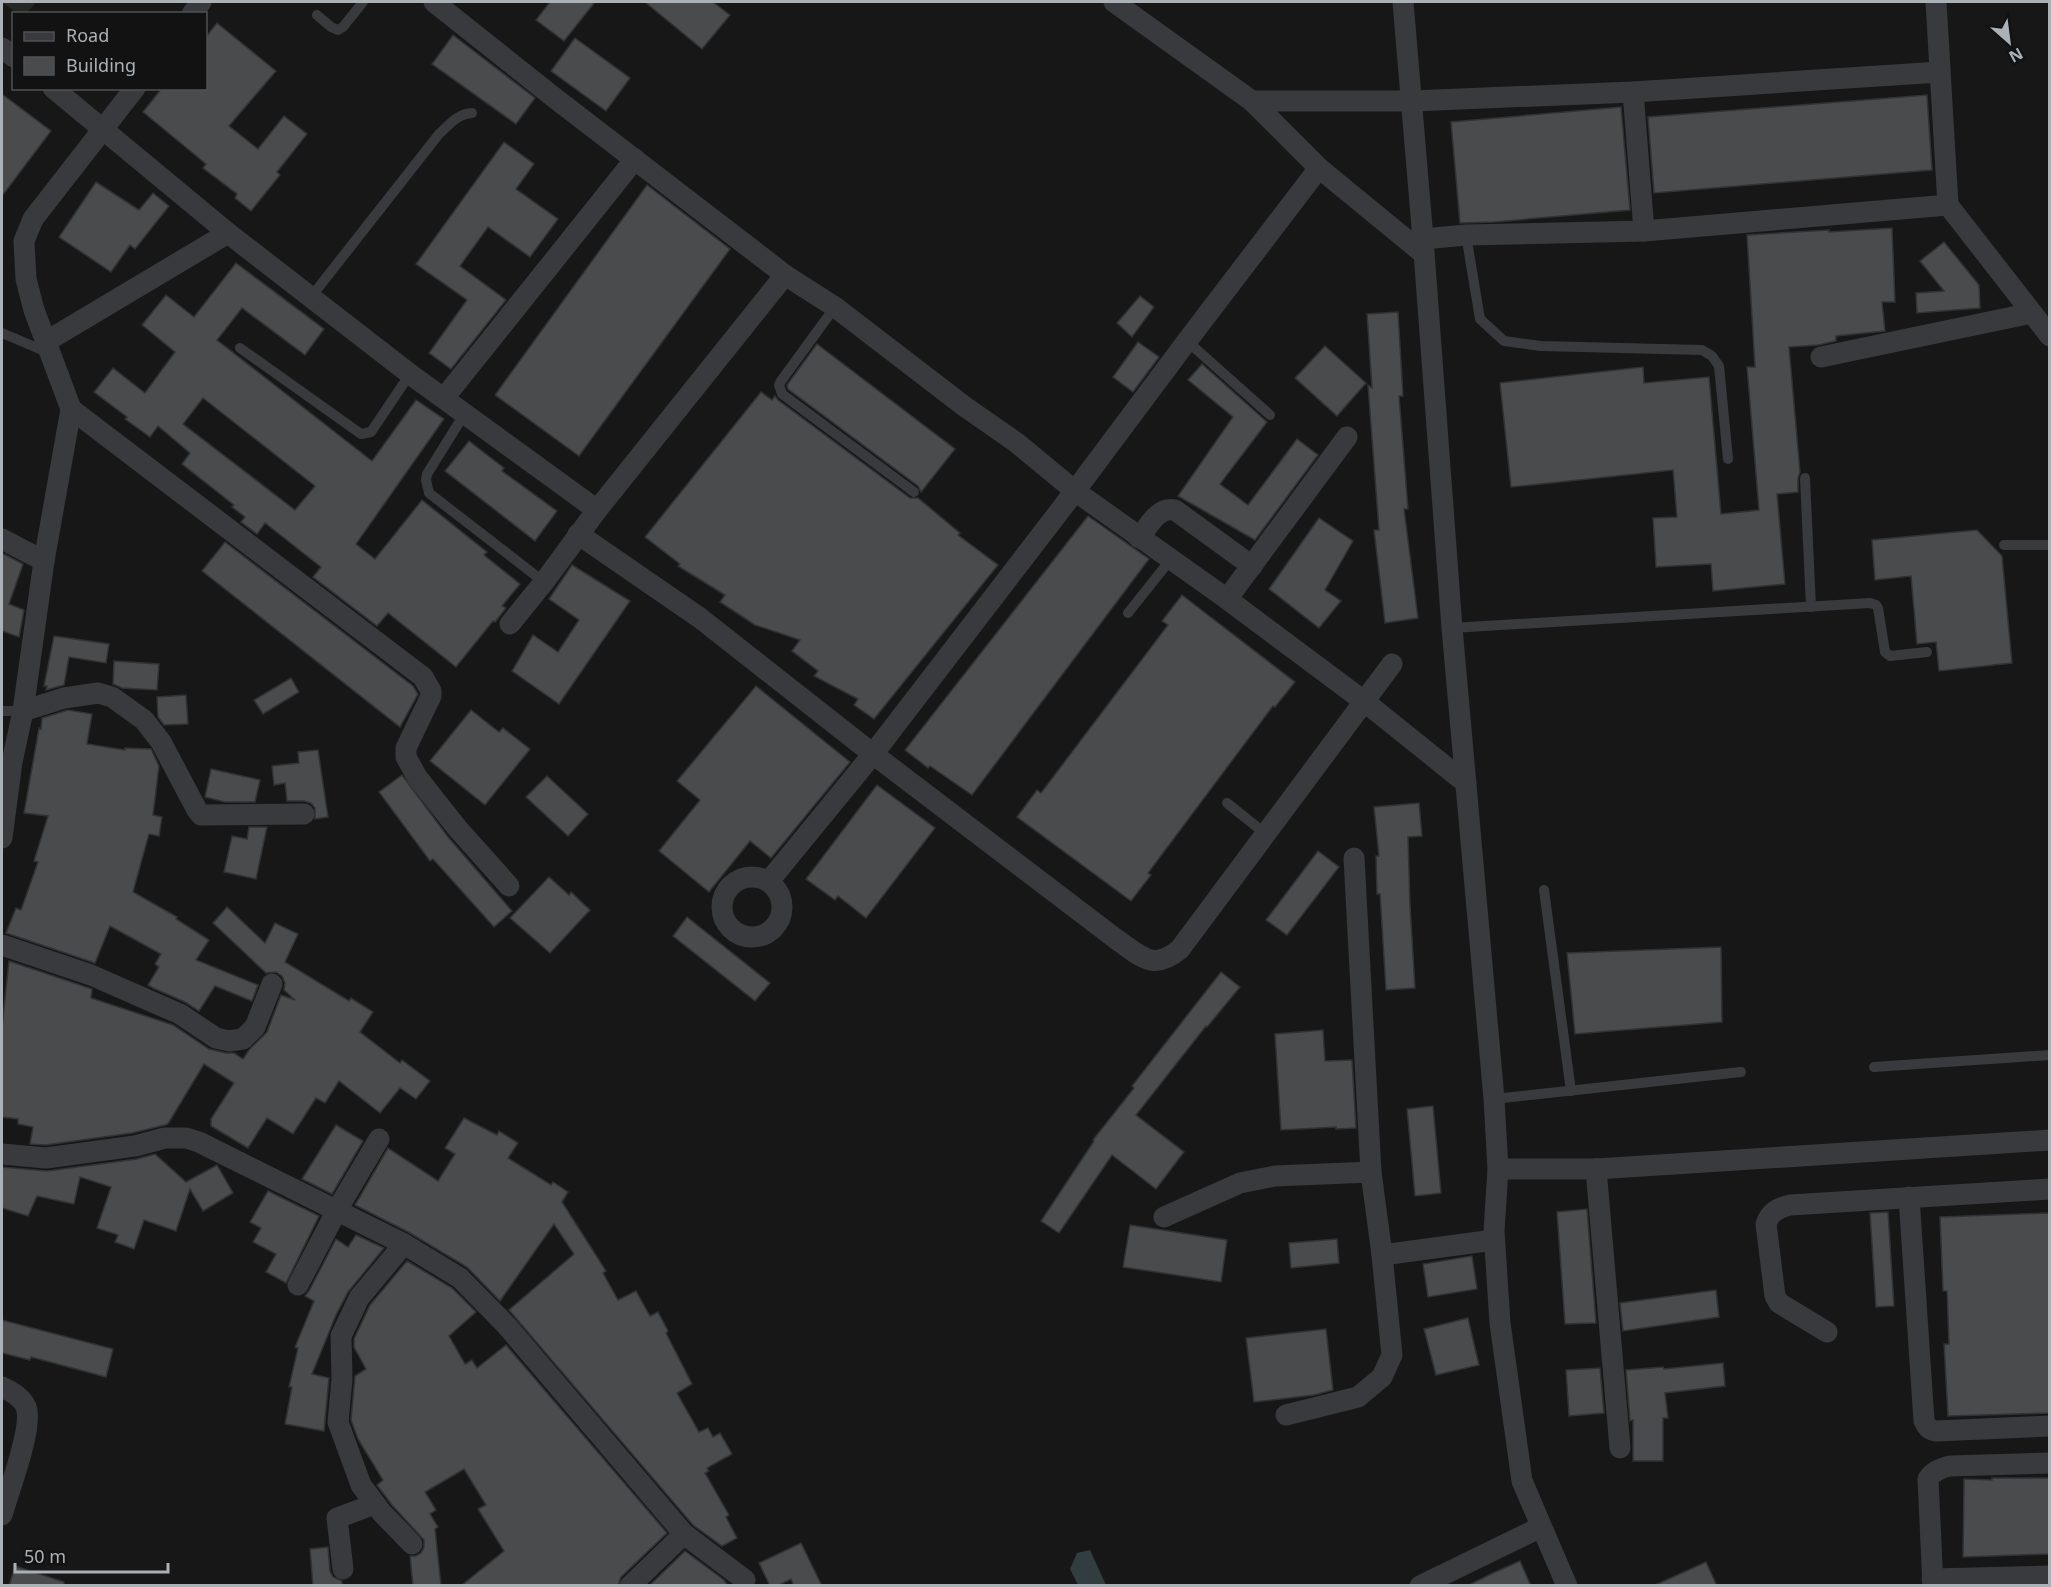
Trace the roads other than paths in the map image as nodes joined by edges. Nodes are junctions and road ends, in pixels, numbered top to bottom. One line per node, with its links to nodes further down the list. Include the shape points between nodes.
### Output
1 (363, 2): 6 (lane, via 338,30)
2 (434, 2): 15 (street)
3 (1114, 2): 11 (street)
4 (1403, 2): 12 (street)
5 (1936, 2): 7 (street)
6 (317, 15)
7 (1940, 72): 10 (street); 17 (street)
8 (55, 90): 14 (street)
9 (133, 90): 14 (street)
10 (1633, 92): 12 (street); 18 (street)
11 (1252, 101): 12 (street); 16 (street)
12 (1412, 101): 21 (street)
13 (472, 113): 23 (lane, via 456,118 439,134)
14 (104, 129): 19 (street); 29 (street, via 33,219 24,241 26,279)
15 (635, 159): 22 (street); 33 (street)
16 (1319, 168): 21 (street); 28 (street)
17 (1948, 205): 18 (street); 25 (street)
18 (1644, 231): 20 (street)
19 (228, 233): 23 (street); 29 (street)
20 (1466, 235): 21 (street); 38 (lane, via 1480,318 1504,341 1541,346 1702,350 1712,356 1719,366)
21 (1424, 246): 56 (street)
22 (785, 274): 24 (street); 42 (street)
23 (311, 297): 32 (street)
24 (835, 307): 40 (street); 41 (lane, via 781,381 782,393)
25 (2032, 313): 27 (street); 31 (street)
26 (2, 333): 29 (lane)
27 (2049, 336)
28 (1186, 341): 36 (lane); 40 (street)
29 (49, 347): 34 (street)
30 (240, 348): 32 (lane, via 361,434 371,432)
31 (1821, 357)
32 (410, 374): 33 (street)
33 (444, 398): 35 (street)
34 (70, 409): 49 (street); 70 (street, via 423,677 431,696 406,748 406,758 458,829)
35 (465, 413): 42 (street); 51 (lane, via 427,474 429,493)
36 (1270, 415)
37 (1347, 437): 50 (street)
38 (1728, 459)
39 (1805, 478): 53 (lane)
40 (1076, 491): 45 (street); 61 (street)
41 (914, 492)
42 (597, 510): 43 (street)
43 (578, 534): 51 (street); 61 (street, via 700,618)
44 (2, 538): 49 (street)
45 (1139, 538): 48 (street); 50 (street, via 1160,511 1168,508)
46 (2004, 545): 47 (lane)
47 (2049, 545)
48 (1171, 559): 52 (street); 54 (lane)
49 (44, 561): 60 (street)
50 (1252, 566): 52 (street)
51 (544, 582): 55 (street)
52 (1227, 599): 59 (street)
53 (1811, 607): 56 (lane); 57 (lane, via 1876,605 1887,655)
54 (1128, 613)
55 (510, 624)
56 (1452, 628): 63 (street)
57 (1927, 652)
58 (1392, 664): 59 (street)
59 (1365, 702): 63 (street); 66 (street)
60 (12, 711): 62 (street); 65 (street, via 98,693 112,697 144,720 161,742 201,815)
61 (873, 754): 66 (street, via 1116,939 1154,962 1173,956 1180,949); 69 (street)
62 (7, 762): 67 (street)
63 (1466, 783): 78 (street)
64 (1227, 803): 66 (lane)
65 (304, 814)
66 (1267, 835)
67 (2, 838)
68 (1354, 858): 84 (street)
69 (769, 881)
70 (509, 886)
71 (1544, 890): 77 (lane)
72 (2, 945): 73 (street, via 91,975 180,1014 216,1038 229,1041 243,1039 255,1027)
73 (272, 984)
74 (2049, 1055): 75 (lane)
75 (1874, 1067)
76 (1741, 1072): 77 (lane)
77 (1571, 1090): 78 (lane)
78 (1494, 1099): 82 (street)
79 (379, 1139): 87 (street)
80 (2049, 1140): 83 (street)
81 (2, 1154): 87 (street, via 46,1158 186,1138)
82 (1498, 1168): 83 (street); 89 (street)
83 (1596, 1169): 97 (street)
84 (1371, 1172): 88 (street, via 1275,1176 1240,1183); 91 (street)
85 (2049, 1188): 86 (street)
86 (1909, 1197): 93 (street, via 1790,1205 1769,1216 1766,1224 1775,1296 1779,1303); 96 (street, via 1926,1426 1932,1431)
87 (337, 1210): 90 (street); 92 (street)
88 (1164, 1217)
89 (1494, 1240): 91 (street); 101 (street, via 1500,1328 1522,1481)
90 (404, 1244): 99 (street, via 359,1298 341,1336 338,1422 361,1485); 102 (street, via 460,1278 507,1326)
91 (1382, 1255): 95 (street, via 1392,1355 1382,1377 1358,1397)
92 (298, 1285)
93 (1827, 1332)
94 (2, 1387): 100 (street, via 21,1399 29,1422)
95 (1286, 1415)
96 (2049, 1426)
97 (1620, 1448)
98 (2049, 1462): 107 (street, via 1950,1466 1932,1474 1928,1479)
99 (375, 1504): 103 (street); 104 (street, via 336,1520)
100 (2, 1515)
101 (1541, 1527): 108 (street); 110 (street)
102 (684, 1534): 106 (street); 109 (street)
103 (412, 1544)
104 (343, 1569)
105 (2049, 1576): 107 (street)
106 (745, 1580)
107 (1933, 1582)
108 (1423, 1585)
109 (630, 1586)
110 (1567, 1586)

